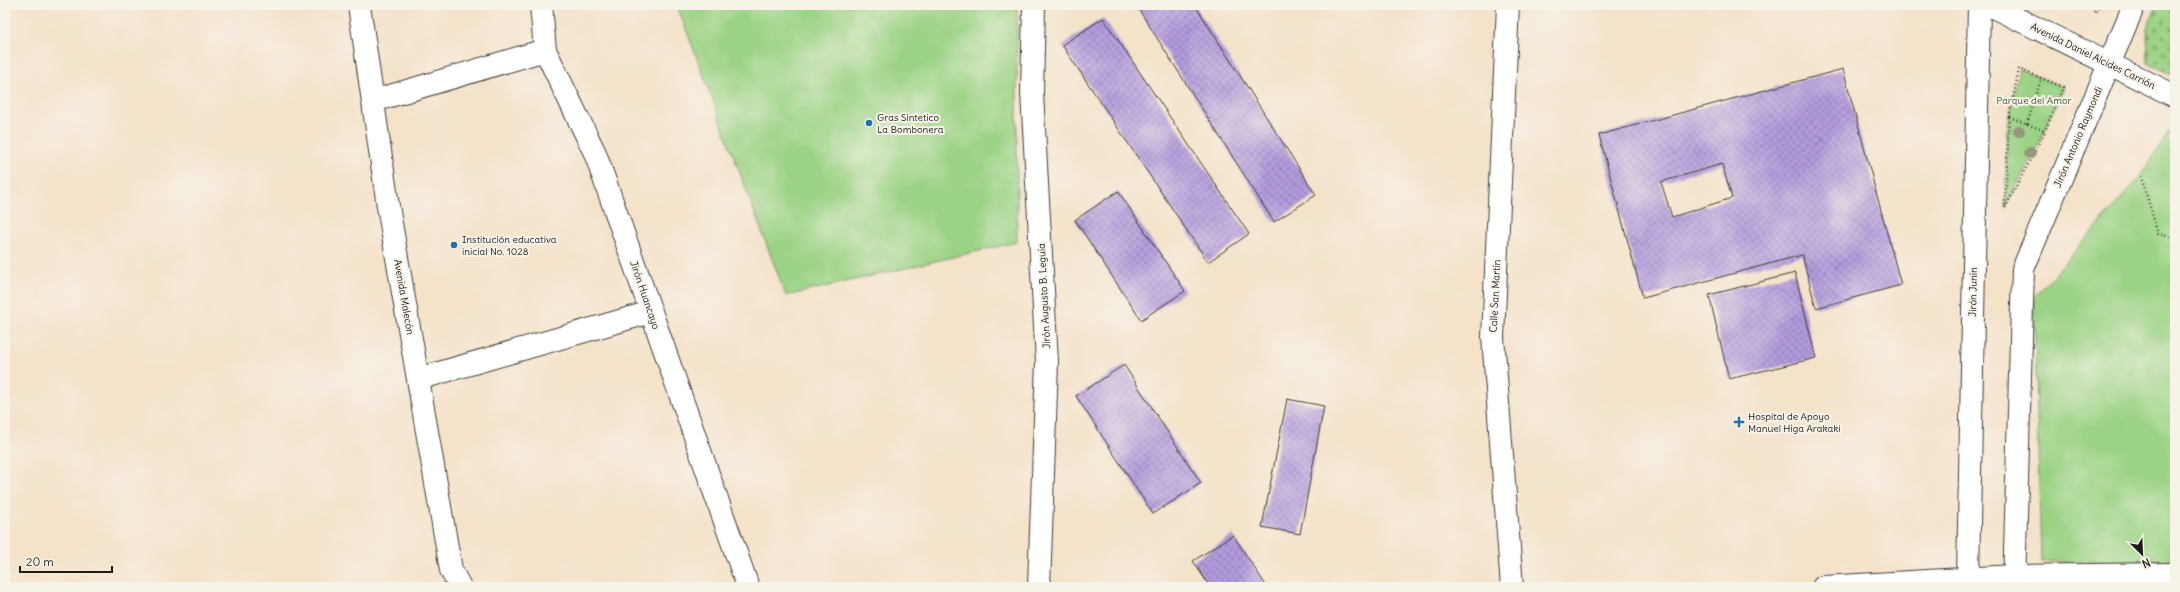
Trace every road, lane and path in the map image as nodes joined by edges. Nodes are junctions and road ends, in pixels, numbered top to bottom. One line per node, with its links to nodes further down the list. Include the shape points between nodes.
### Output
1 (359, 5): 14 (street, Avenida Malecón)
2 (541, 5): 10 (street, Jirón Huancayo)
3 (1034, 5): 27 (street, Jirón Augusto B. Leguía, via 1032,93 1047,362)
4 (1508, 5): 28 (street, Calle San Martín, via 1492,336)
5 (1978, 5): 23 (street, Jirón Junín)
6 (1989, 5): 11 (street, Avenida Daniel Alcides Carrión)
7 (2083, 5): 8 (path, via 2097,12)
8 (2100, 5)
9 (2134, 5): 11 (street, Jirón Antonio Raymondi)
10 (545, 50): 14 (street); 20 (street, Jirón Huancayo, via 595,153)
11 (2109, 64): 13 (street, Avenida Daniel Alcides Carrión); 24 (street, Jirón Antonio Raymondi, via 2023,269)
12 (2041, 79): 15 (path, via 2019,69); 16 (path); 17 (path, via 2063,87)
13 (2175, 96)
14 (373, 101): 21 (street, Avenida Malecón)
15 (2009, 117): 16 (path); 17 (path, via 2005,208)
16 (2027, 124): 17 (path)
17 (2045, 131)
18 (2141, 176): 19 (path, via 2158,234)
19 (2175, 238)
20 (651, 312): 21 (street); 26 (street, Jirón Huancayo)
21 (418, 379): 25 (street, Avenida Malecón, via 451,570)
22 (2175, 574): 24 (street)
23 (1968, 578): 24 (street); 29 (street)
24 (2014, 581)
25 (460, 587)
26 (748, 587)
27 (1039, 587)
28 (1512, 587)
29 (1835, 587)

